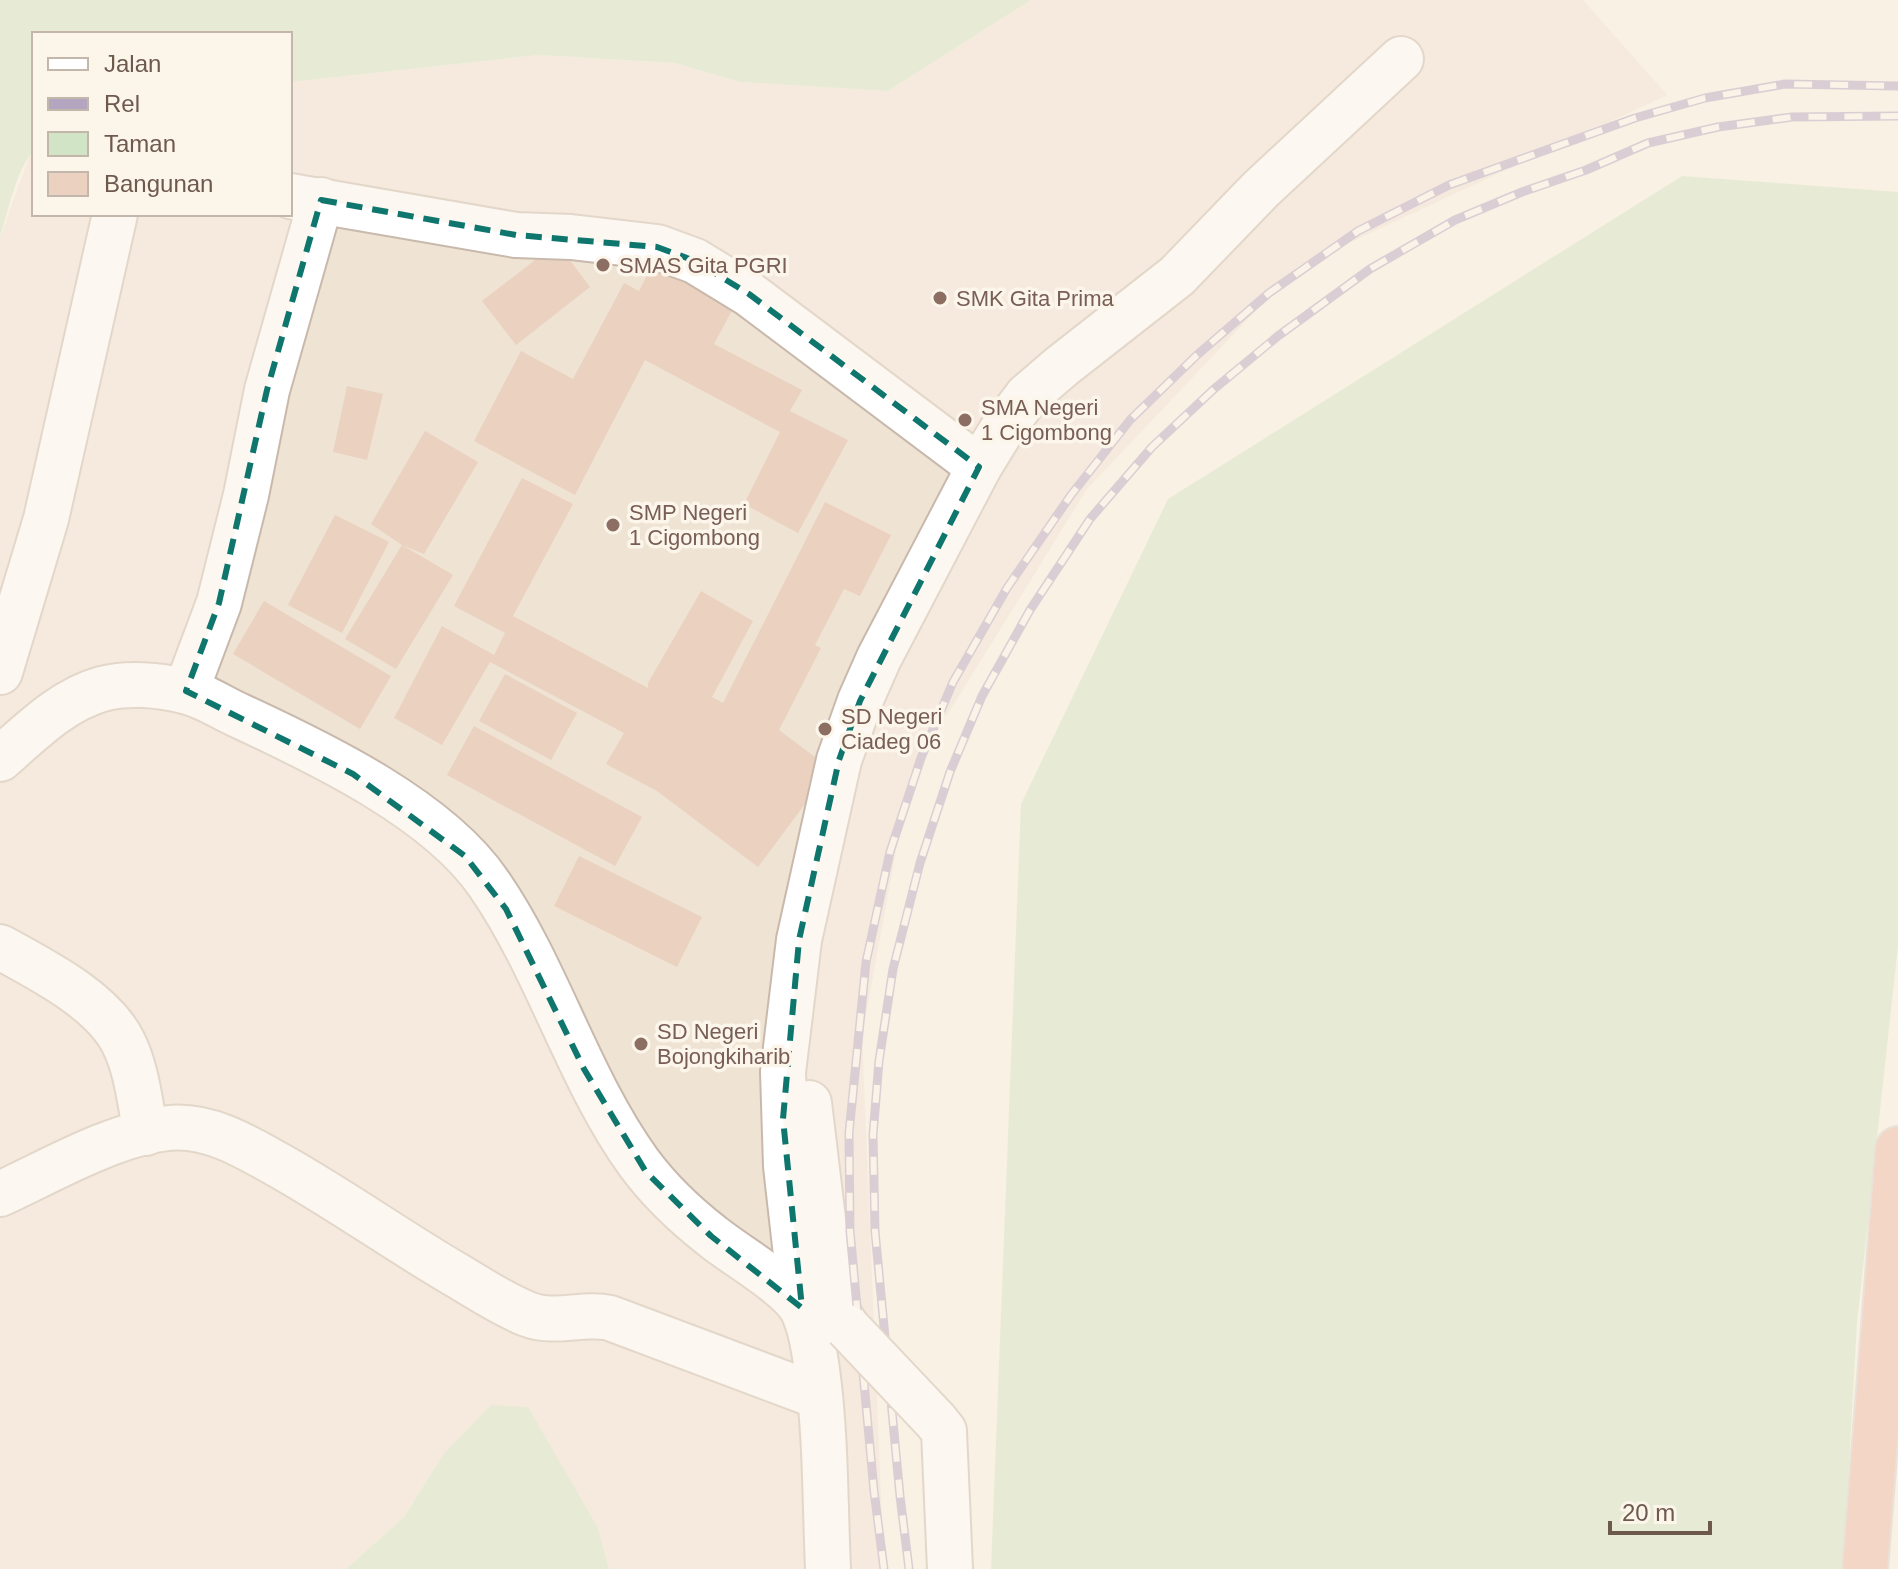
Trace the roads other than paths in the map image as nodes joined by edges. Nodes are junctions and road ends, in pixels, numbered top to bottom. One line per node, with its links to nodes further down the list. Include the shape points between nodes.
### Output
1 (1401, 59): 4 (street, via 1260,190 1177,276 1027,396)
2 (305, 198): 4 (street, via 516,235 657,247 695,261 749,294); 6 (street, via 239,524 219,603)
3 (115, 216): 5 (street, via 46,519)
4 (979, 467): 8 (street, via 860,701 839,760)
5 (0, 672)
6 (186, 691): 7 (street, via 148,686 100,689 58,711); 13 (street, via 353,774 417,815 465,856 506,909 584,1069 639,1163 711,1236)
7 (0, 759)
8 (815, 872): 13 (street, via 799,940 783,1072 786,1166); 16 (street, bridge, via 818,968 806,1048 807,1082 831,1286 847,1327 944,1431)
9 (0, 947): 10 (street, via 53,977 105,1016 123,1042)
10 (146, 1133): 12 (street); 14 (street, via 187,1127 242,1145 526,1314 555,1320 610,1318)
11 (1898, 1149): 17 (highway)
12 (0, 1194)
13 (802, 1308): 14 (street)
14 (820, 1397): 15 (street)
15 (828, 1569)
16 (950, 1569)
17 (1865, 1569)

